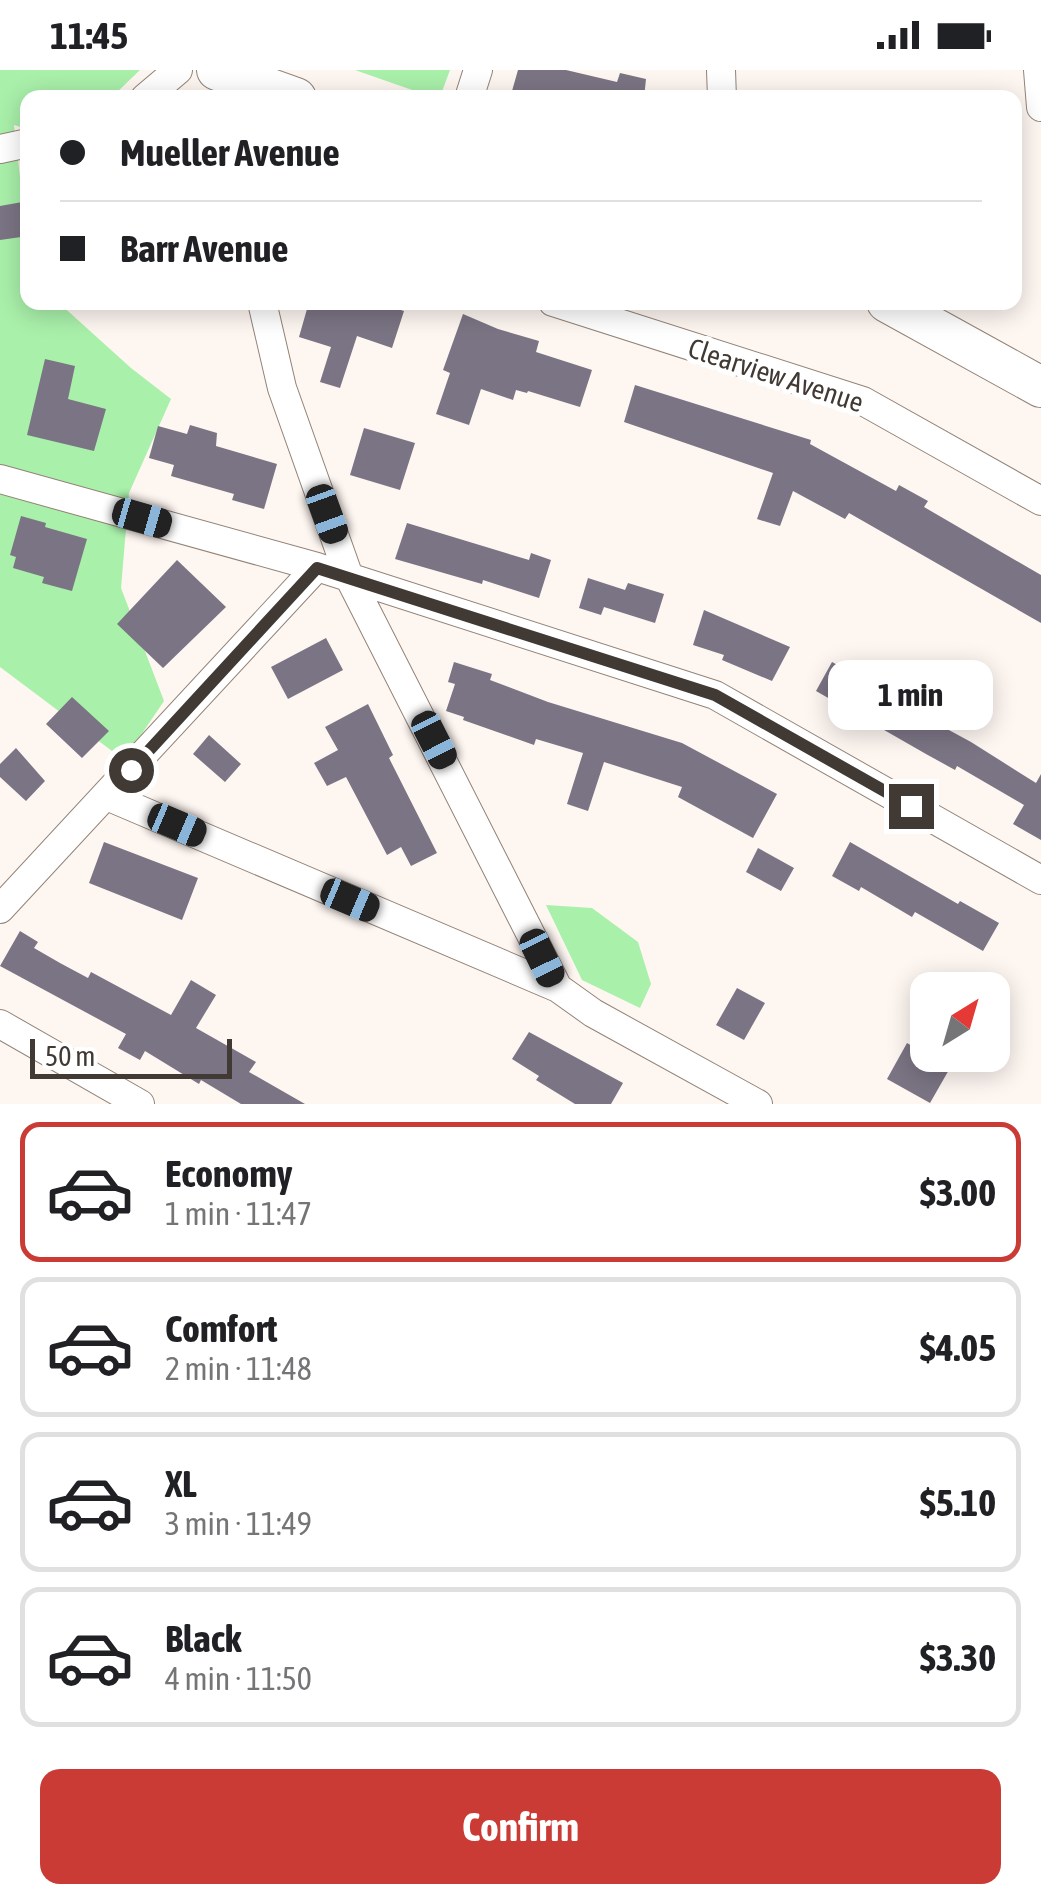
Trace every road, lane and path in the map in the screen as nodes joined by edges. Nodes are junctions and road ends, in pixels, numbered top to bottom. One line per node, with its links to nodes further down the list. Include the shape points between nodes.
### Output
1 (178, 70): 4 (street)
2 (217, 70): 5 (main road)
3 (1038, 70): 6 (street)
4 (154, 90)
5 (273, 90)
6 (1041, 106)
7 (264, 310): 14 (street, via 282,388)
8 (578, 310): 12 (street, Clearview Avenue, via 863,400)
9 (902, 310): 10 (main road)
10 (1041, 386)
11 (0, 479): 13 (street)
12 (1041, 501)
13 (317, 568): 14 (street); 15 (street)
14 (349, 578): 16 (street, via 715,695); 18 (street)
15 (108, 796): 17 (street); 18 (street)
16 (1041, 880)
17 (0, 909)
18 (558, 988): 21 (street)
19 (0, 1024): 20 (street)
20 (140, 1104)
21 (758, 1104)

